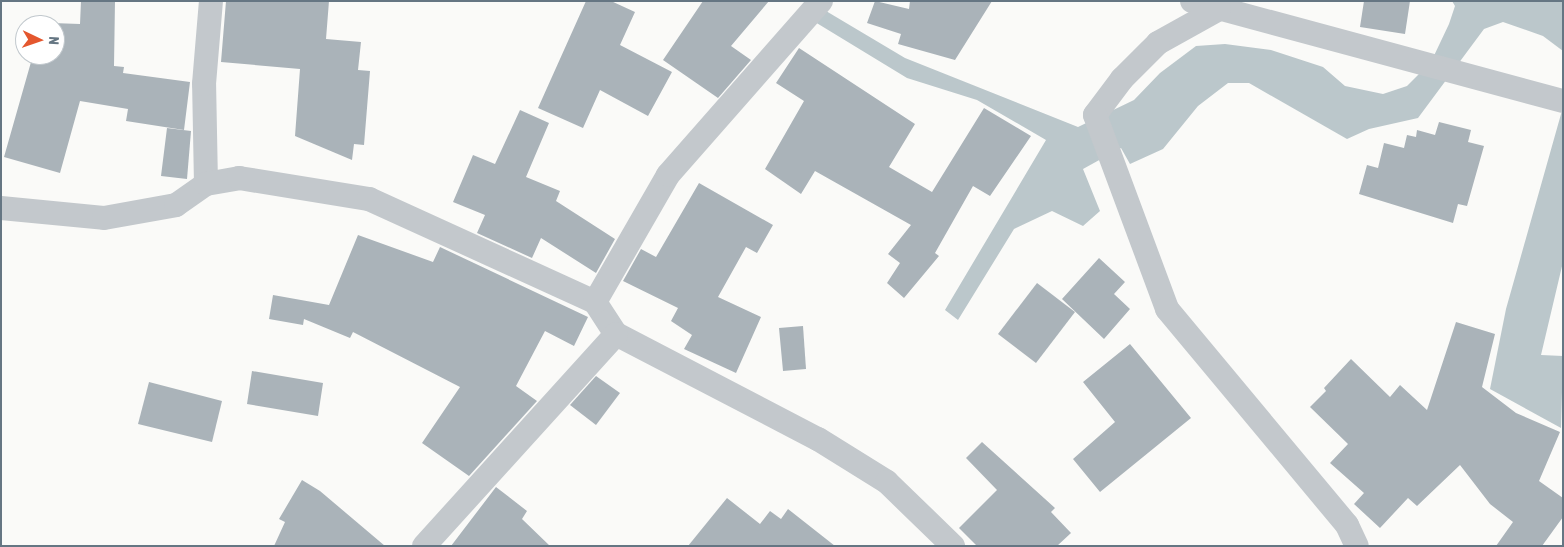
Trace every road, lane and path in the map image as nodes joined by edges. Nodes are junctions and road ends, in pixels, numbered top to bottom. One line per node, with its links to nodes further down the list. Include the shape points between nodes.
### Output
1 (210, 1): 6 (street, via 204,84)
2 (821, 1): 8 (street, via 668,175)
3 (1192, 1): 4 (street)
4 (1219, 9): 5 (street); 12 (street, via 1158,44 1122,79 1095,115 1167,309 1342,519)
5 (1556, 98)
6 (206, 184): 7 (street, via 176,205 104,218); 8 (street, via 239,178 368,199)
7 (1, 208)
8 (596, 302): 9 (street)
9 (616, 334): 10 (street); 11 (street, via 818,439 887,482)
10 (424, 546)
11 (953, 546)
12 (1358, 546)

